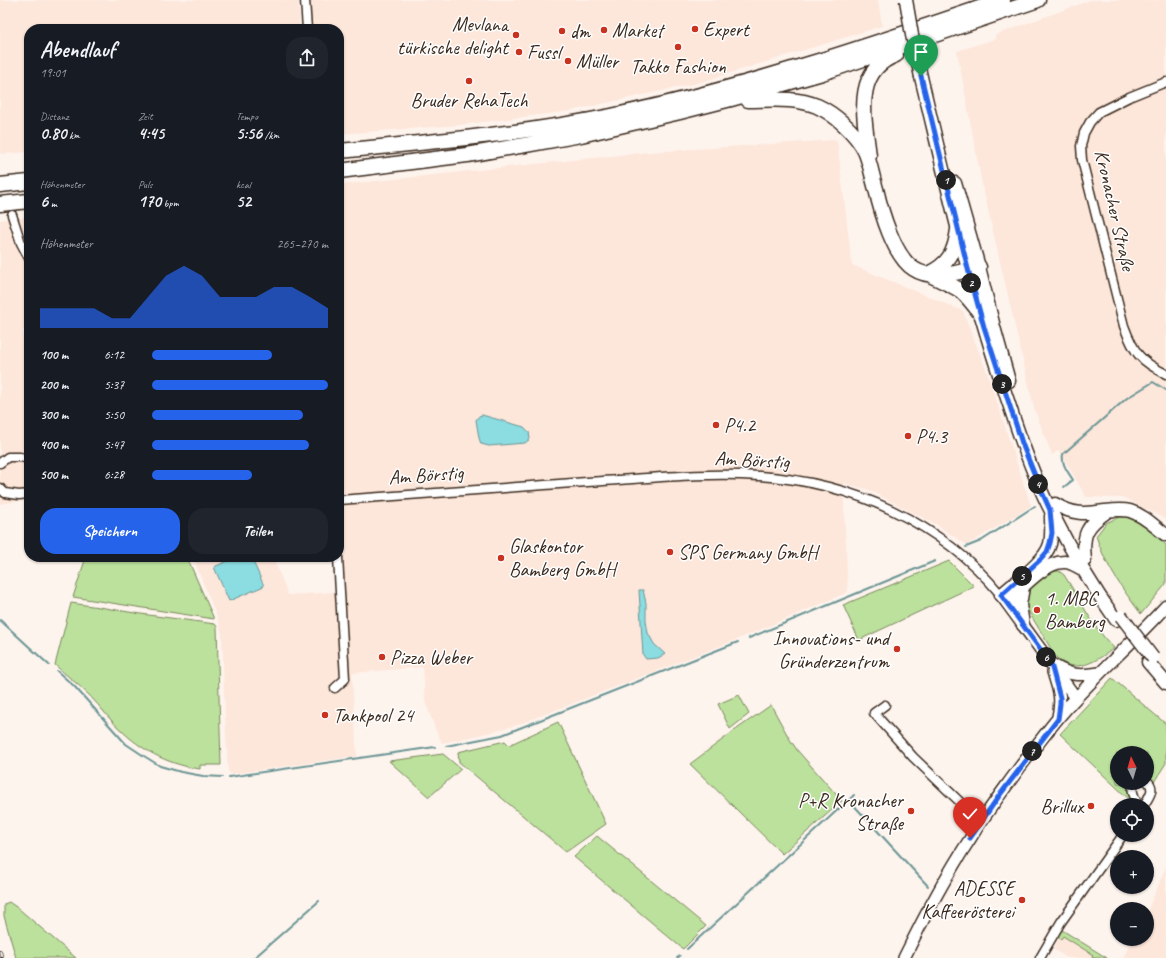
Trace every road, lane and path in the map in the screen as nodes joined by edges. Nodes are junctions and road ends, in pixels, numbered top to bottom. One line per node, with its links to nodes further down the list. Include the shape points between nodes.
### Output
1 (305, 0): 8 (street)
2 (906, 0): 10 (main road, bridge, via 912,35)
3 (913, 0): 10 (main road)
4 (978, 0): 7 (highway)
5 (1003, 0): 7 (highway)
6 (1038, 0): 9 (highway)
7 (938, 22): 13 (highway, via 818,62 678,101 610,116 463,139)
8 (307, 24)
9 (927, 38): 12 (highway, via 822,73); 15 (highway, via 884,61 870,77 864,105)
10 (924, 76): 21 (main road); 23 (main road, via 944,142)
11 (1166, 82): 26 (street, Kronacher Straße, via 1099,112 1084,133 1081,146 1082,160 1127,336 1144,362)
12 (731, 99): 14 (highway, via 581,135 467,155); 15 (highway, via 799,102 816,106 832,114 849,129 865,150)
13 (344, 151)
14 (344, 170)
15 (871, 170): 24 (highway, via 888,230 898,251 915,270)
16 (24, 182): 17 (highway)
17 (0, 185)
18 (24, 201): 19 (highway)
19 (0, 204)
20 (12, 215): 22 (street)
21 (958, 230): 23 (main road); 24 (highway, via 956,244 949,259)
22 (24, 249)
23 (973, 268): 24 (highway, via 946,275); 25 (main road); 32 (main road, via 1029,443)
24 (928, 274): 25 (highway, via 962,292)
25 (980, 313): 32 (main road, via 1023,446 1038,483)
26 (1166, 374)
27 (24, 458): 28 (street, via 8,457)
28 (0, 463)
29 (0, 488): 30 (street, via 5,493)
30 (24, 495)
31 (344, 500): 38 (street, Am Börstig, via 688,476 758,476 790,479 841,490 886,507 911,520 964,556)
32 (1053, 507): 33 (main road, via 1081,513); 36 (main road); 38 (main road, via 1052,533 1047,552)
33 (1109, 511): 34 (main road, via 1135,513); 36 (main road, via 1099,517 1086,532)
34 (1166, 535)
35 (338, 562): 46 (street, via 345,679)
36 (1083, 564): 37 (main road, via 1053,564); 41 (main road, via 1118,618)
37 (1023, 587): 38 (main road); 40 (main road, via 1020,605)
38 (1004, 598): 40 (street, Am Börstig)
39 (1166, 606): 43 (street)
40 (1023, 625): 42 (street, Am Börstig)
41 (1151, 660): 44 (main road); 45 (main road)
42 (1051, 664): 43 (street, via 1072,674); 47 (street, Am Börstig); 49 (street, via 1060,698)
43 (1099, 673): 47 (street)
44 (1166, 673)
45 (1166, 683)
46 (335, 688)
47 (1076, 698): 49 (street)
48 (885, 705): 50 (street, via 874,713 913,757)
49 (1058, 719): 50 (street)
50 (981, 822): 52 (street, via 934,898)
51 (1119, 842): 53 (street, via 1061,922)
52 (904, 958)
53 (1040, 958)

